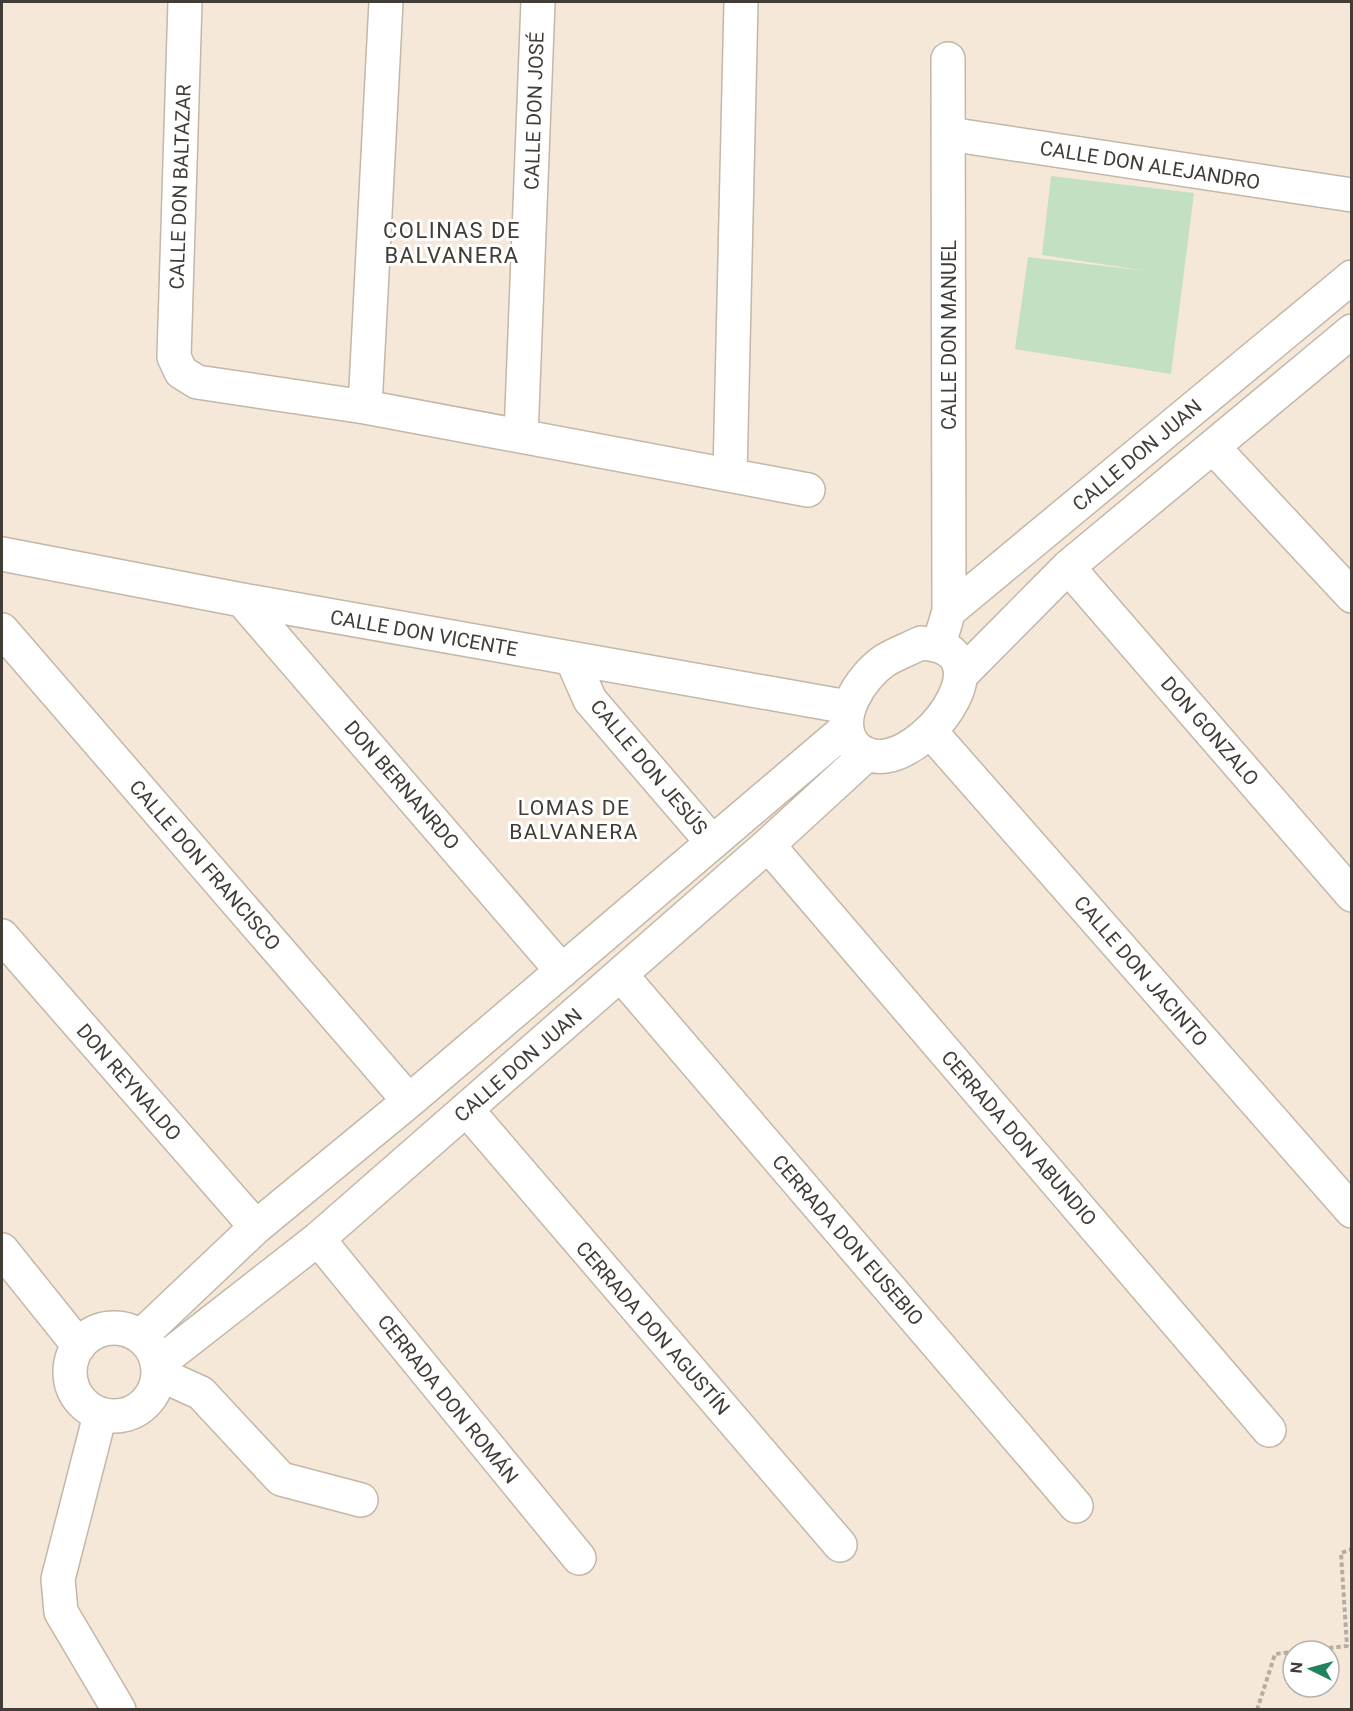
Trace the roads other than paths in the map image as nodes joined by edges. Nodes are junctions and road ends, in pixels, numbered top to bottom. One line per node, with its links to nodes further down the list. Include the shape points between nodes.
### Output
1 (185, 2): 10 (street, CALLE DON BALTAZAR, via 174,357 181,372 197,382)
2 (386, 2): 10 (street)
3 (538, 2): 11 (street, CALLE DON JOSÉ)
4 (741, 2): 13 (street)
5 (948, 59): 6 (street, CALLE DON MANUEL)
6 (949, 134): 7 (street, CALLE DON ALEJANDRO); 19 (street, CALLE DON MANUEL)
7 (1352, 195)
8 (1352, 277): 19 (street, CALLE DON JUAN)
9 (1352, 331): 12 (street)
10 (365, 407): 11 (street)
11 (521, 436): 13 (street)
12 (1213, 447): 16 (street); 17 (street)
13 (730, 474): 14 (street)
14 (808, 490)
15 (2, 554): 18 (street, CALLE DON VICENTE)
16 (1068, 567): 23 (street); 29 (street, DON GONZALO)
17 (1352, 596)
18 (242, 600): 22 (street, CALLE DON VICENTE); 31 (street, DON BERNANRDO)
19 (949, 611): 21 (street)
20 (2, 630): 33 (street, CALLE DON FRANCISCO)
21 (939, 644): 23 (street, via 957,659); 24 (street, via 921,643 883,662 857,691)
22 (572, 659): 24 (street, CALLE DON VICENTE); 27 (street, CALLE DON JESÚS, via 590,700)
23 (962, 675): 25 (street, via 947,713)
24 (848, 717): 26 (street, via 849,738 860,752); 27 (street)
25 (930, 731): 26 (street, via 910,748 887,756); 35 (street, CALLE DON JACINTO)
26 (867, 754): 28 (street, CALLE DON JUAN)
27 (712, 842): 31 (street)
28 (768, 845): 32 (street, CALLE DON JUAN); 43 (street, CERRADA DON ABUNDIO)
29 (1352, 895)
30 (2, 936): 36 (street, DON REYNALDO)
31 (562, 971): 33 (street)
32 (621, 975): 34 (street, CALLE DON JUAN); 45 (street, CERRADA DON EUSEBIO)
33 (409, 1101): 36 (street)
34 (467, 1110): 37 (street, CALLE DON JUAN); 46 (street, CERRADA DON AGUSTÍN)
35 (1352, 1210)
36 (256, 1227): 39 (street)
37 (318, 1239): 41 (street, CALLE DON JUAN); 47 (street, CERRADA DON ROMÁN)
38 (2, 1250): 40 (street)
39 (141, 1336): 40 (street, via 125,1329 107,1328 91,1334); 41 (street, via 152,1348)
40 (79, 1346): 42 (street, via 70,1365 72,1386 83,1403)
41 (159, 1369): 42 (street, via 150,1399 128,1415); 44 (street, via 201,1393 281,1479)
42 (100, 1414): 48 (street, via 58,1579 61,1612)
43 (1269, 1430)
44 (361, 1500)
45 (1076, 1506)
46 (840, 1545)
47 (579, 1558)
48 (119, 1710)

